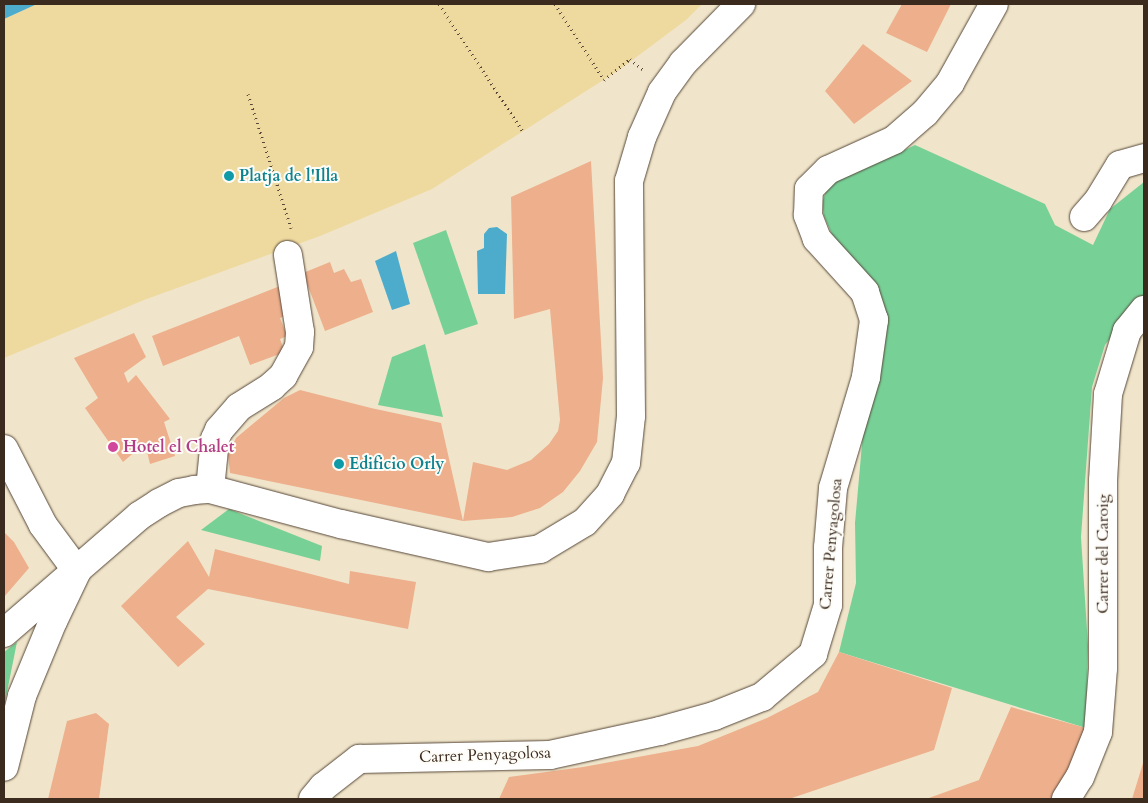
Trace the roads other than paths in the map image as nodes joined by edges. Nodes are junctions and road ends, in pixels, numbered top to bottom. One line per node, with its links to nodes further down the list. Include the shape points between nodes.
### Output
1 (741, 4): 8 (street, via 683,63 666,86 642,137 629,181 631,416 626,463 610,494 585,522 540,549 488,557 341,524)
2 (994, 4): 12 (street, Carrer Penyagolosa, via 950,83 925,113 894,140 828,170 809,189 808,215 817,239 865,292 874,320 866,377 833,488 828,605 813,654 762,698 714,716 550,755 359,760 323,787)
3 (1144, 158): 4 (street, via 1120,165)
4 (1084, 217)
5 (288, 255): 8 (street, via 300,332 299,347 283,376 239,407 219,430 215,439)
6 (1144, 310): 13 (street, Carrer del Caroig, via 1127,331 1108,394 1103,668 1098,732 1080,778)
7 (4, 449): 9 (street, via 42,525)
8 (210, 489): 9 (street, via 179,494 158,503)
9 (77, 571): 10 (street); 11 (street, via 22,696)
10 (4, 633)
11 (4, 768)
12 (313, 799)
13 (1066, 799)

